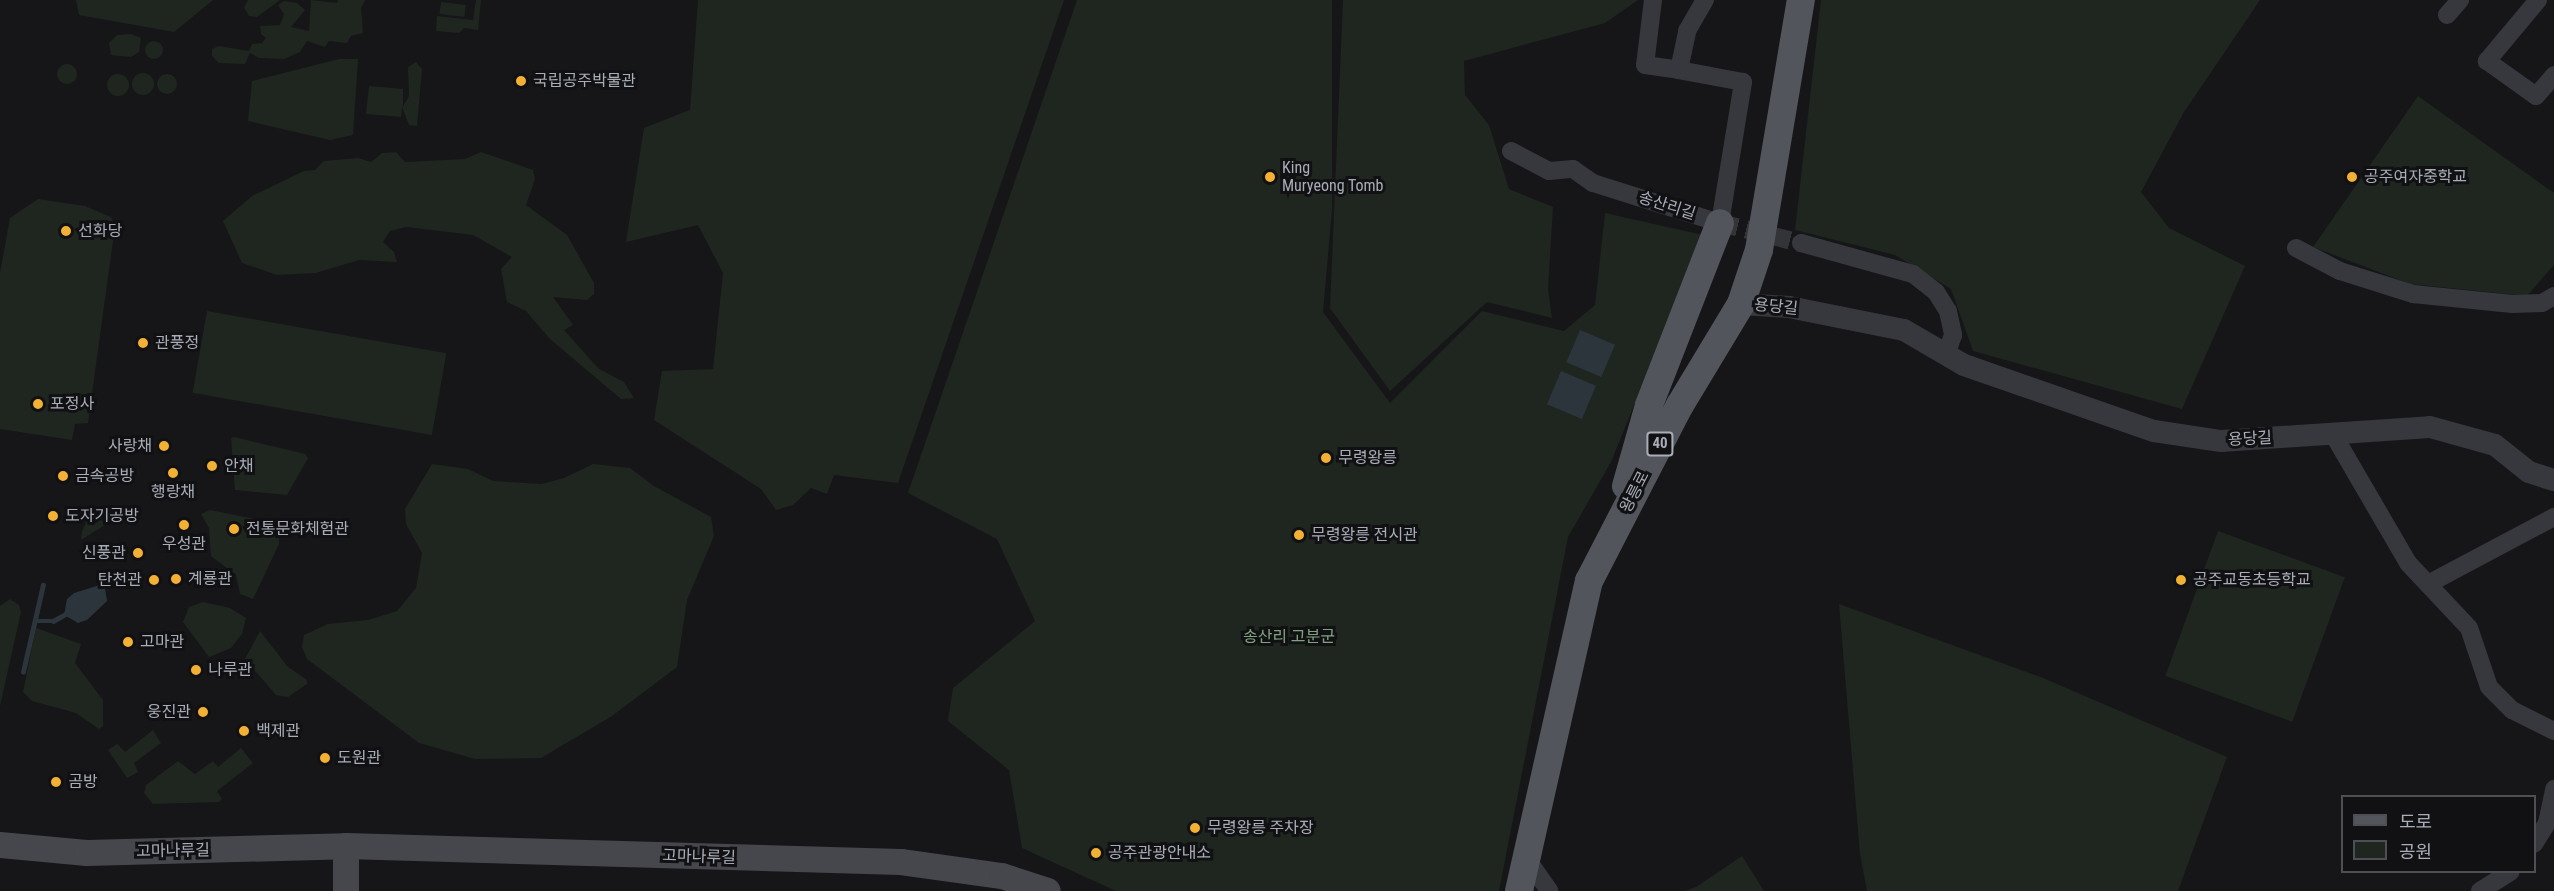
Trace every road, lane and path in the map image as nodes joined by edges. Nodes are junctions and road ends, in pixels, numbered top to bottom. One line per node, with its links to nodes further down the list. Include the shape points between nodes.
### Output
1 (1653, 0): 7 (street, via 1645,65)
2 (1705, 0): 7 (street, via 1687,31)
3 (1801, 0): 14 (main road, 왕릉로 / 40, via 1759,250)
4 (2460, 0): 6 (street)
5 (2538, 0): 8 (street, via 2487,61 2536,96)
6 (2447, 15)
7 (1679, 70): 10 (street, via 1743,82)
8 (2554, 75)
9 (1511, 151): 10 (street, 송산리길, via 1549,171 1574,169 1593,183)
10 (1719, 223): 20 (main road, via 1644,421 1629,466)
11 (1801, 243): 16 (street, via 1913,274 1936,292 1948,311 1953,335)
12 (2296, 248): 13 (street, via 2340,271 2413,294 2513,304)
13 (2548, 299): 15 (street)
14 (1741, 304): 16 (street, 용당길, via 1789,307 1904,330); 20 (main road, 왕릉로 / 40, via 1680,405)
15 (2554, 317)
16 (1946, 355): 17 (street, 용당길, via 2154,431 2221,441)
17 (2333, 434): 18 (street, 용당길, via 2430,427 2463,433 2495,445 2529,472); 21 (street, via 2408,562)
18 (2554, 480)
19 (2554, 517): 21 (street)
20 (1619, 522): 28 (main road, 왕릉로 / 40, via 1589,581)
21 (2428, 584): 22 (street, via 2469,628 2489,687 2512,710)
22 (2554, 731)
23 (2554, 789): 24 (street)
24 (2551, 824): 25 (street)
25 (2536, 843)
26 (0, 845): 27 (main road, 고마나루길, via 87,853)
27 (346, 846): 30 (main road); 31 (main road, 고마나루길, via 901,862 1002,876)
28 (1527, 859): 32 (main road, 왕릉로 / 40); 33 (street)
29 (2509, 873): 34 (street)
30 (346, 891)
31 (1048, 891)
32 (1519, 891)
33 (1549, 891)
34 (2480, 891)

